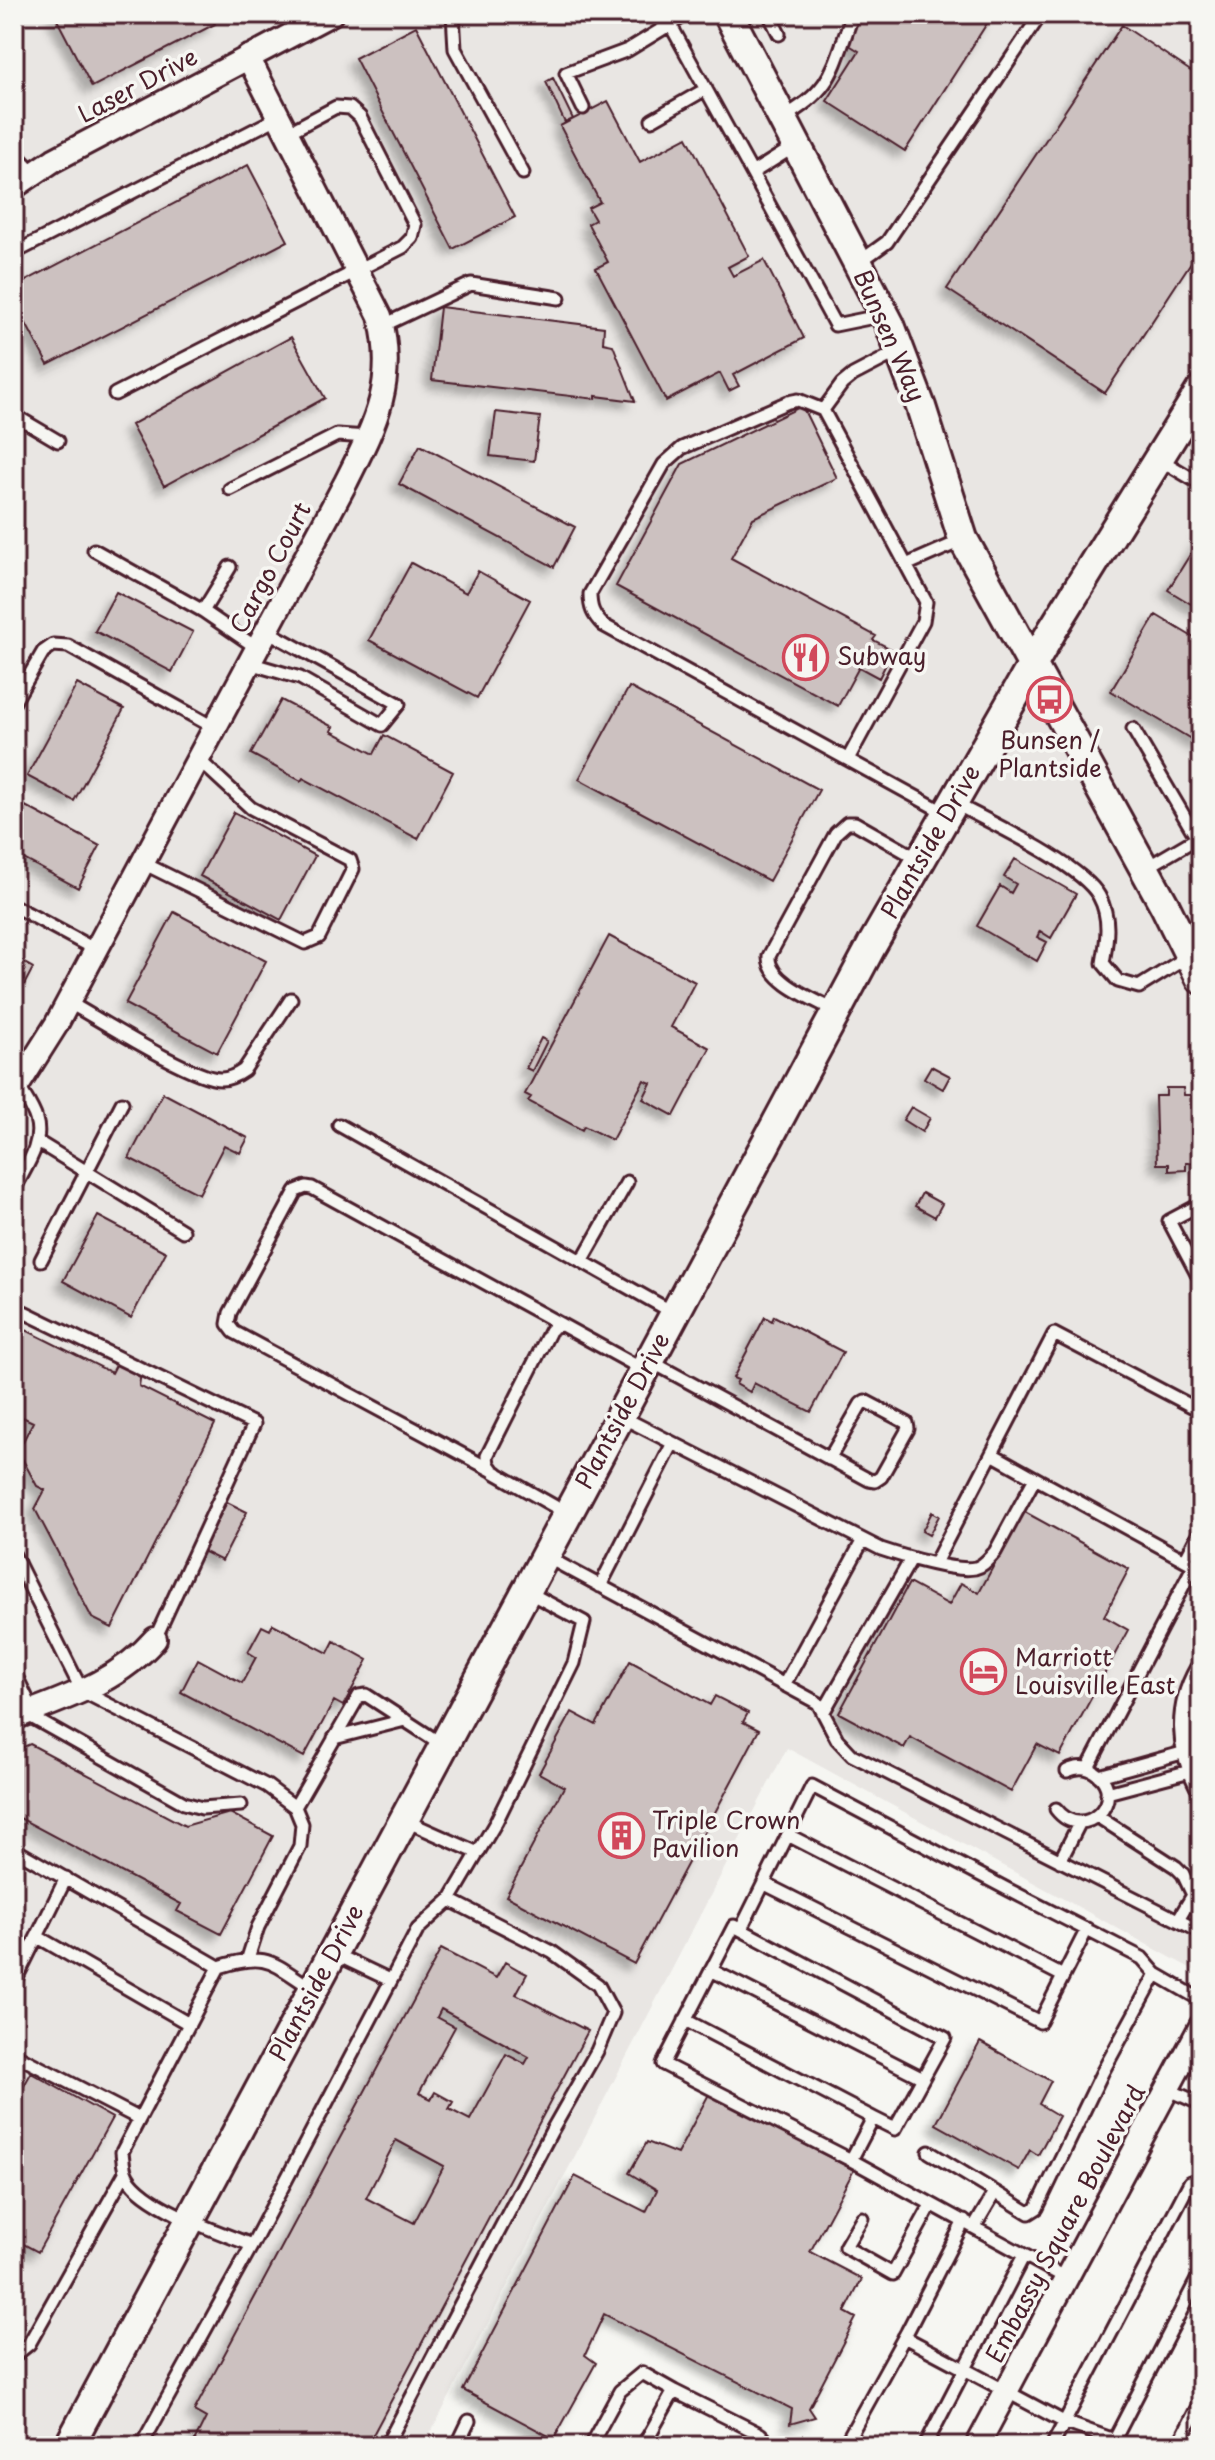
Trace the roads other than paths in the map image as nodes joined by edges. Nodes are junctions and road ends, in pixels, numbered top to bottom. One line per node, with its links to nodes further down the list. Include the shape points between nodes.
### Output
1 (331, 14): 8 (street, Laser Drive)
2 (453, 14): 20 (lane, via 455,49)
3 (687, 14): 9 (lane)
4 (728, 14): 14 (street, Bunsen Way)
5 (769, 14): 10 (lane)
6 (853, 14): 14 (lane, via 822,91)
7 (1041, 14): 24 (lane, via 887,242)
8 (292, 23): 11 (street, Laser Drive)
9 (670, 24): 12 (lane); 13 (lane, via 628,50 566,73)
10 (779, 34)
11 (248, 57): 16 (street, Cargo Court); 19 (street, Laser Drive)
12 (706, 89): 15 (lane); 21 (lane)
13 (583, 108)
14 (782, 118): 17 (street, Bunsen Way)
15 (652, 120)
16 (283, 125): 23 (lane); 25 (street, Cargo Court); 25 (lane, via 336,107 350,108 360,117 415,225 403,247)
17 (796, 145): 21 (lane); 24 (street, Bunsen Way)
18 (14, 152): 19 (lane)
19 (34, 173): 22 (street, Laser Drive)
20 (523, 173)
21 (752, 173): 27 (lane, via 835,325)
22 (14, 187)
23 (14, 253)
24 (858, 264): 27 (street, Bunsen Way)
25 (359, 271): 28 (street, Cargo Court); 31 (lane)
26 (559, 298): 28 (lane, via 471,284)
27 (885, 315): 29 (street, Bunsen Way)
28 (382, 326): 34 (street, Cargo Court, via 387,379)
29 (900, 351): 32 (lane, via 853,375); 39 (street, Bunsen Way)
30 (1201, 390): 36 (street, Plantside Drive)
31 (115, 394)
32 (823, 410): 41 (lane); 50 (lane, via 798,400 788,402 672,455 590,594 590,606 603,625)
33 (14, 415): 35 (lane)
34 (368, 437): 38 (lane, via 337,435); 44 (street, Cargo Court)
35 (58, 441)
36 (1158, 459): 37 (lane); 45 (street, Plantside Drive)
37 (1201, 484)
38 (230, 489)
39 (963, 539): 41 (lane); 45 (street, Bunsen Way)
40 (94, 550): 43 (lane)
41 (906, 565): 50 (lane, via 926,602 923,621)
42 (230, 567): 43 (lane)
43 (203, 611): 44 (lane)
44 (258, 647): 44 (lane, via 382,725 399,704); 47 (street, Cargo Court)
45 (1033, 664): 51 (street, Plantside Drive); 55 (street, Bunsen Way)
46 (14, 702): 47 (lane, via 43,652 53,645 68,646)
47 (215, 728): 49 (street, Cargo Court)
48 (1133, 729): 52 (lane)
49 (198, 759): 54 (street, Cargo Court); 54 (lane, via 251,808 350,860 353,869 319,937 305,943)
50 (848, 759): 51 (lane)
51 (950, 808): 53 (street, Plantside Drive); 58 (lane, via 1065,863 1099,896 1109,931 1103,963 1118,981 1139,987)
52 (1199, 841): 55 (lane)
53 (921, 860): 61 (street, Plantside Drive); 61 (lane, via 855,823 836,833 769,956 777,978)
54 (143, 863): 57 (street, Cargo Court)
55 (1145, 869): 58 (street, Bunsen Way)
56 (14, 906): 57 (lane)
57 (96, 950): 60 (street, Cargo Court)
58 (1195, 968)
59 (291, 999): 60 (lane, via 244,1070 219,1080 192,1071)
60 (68, 1002): 62 (street, Cargo Court)
61 (836, 1011): 75 (street, Plantside Drive)
62 (16, 1085): 65 (lane, via 36,1118)
63 (122, 1103): 66 (lane)
64 (339, 1125): 72 (lane)
65 (38, 1142): 66 (lane); 68 (lane)
66 (85, 1171): 70 (lane); 71 (lane)
67 (627, 1182): 72 (lane)
68 (14, 1190)
69 (1201, 1204): 73 (lane, via 1169,1221 1197,1274)
70 (183, 1231)
71 (41, 1260)
72 (582, 1261): 75 (lane)
73 (1201, 1272)
74 (14, 1310): 95 (lane, via 254,1424)
75 (675, 1313): 77 (street, Plantside Drive)
76 (562, 1325): 77 (lane); 83 (lane, via 550,1331 487,1456); 83 (lane, via 306,1187 296,1191 230,1313 228,1324 234,1332)
77 (647, 1366): 79 (street, Plantside Drive); 82 (lane)
78 (1201, 1411): 81 (lane, via 1054,1334)
79 (620, 1416): 80 (lane); 85 (street, Plantside Drive)
80 (673, 1443): 87 (lane); 93 (lane)
81 (992, 1454): 84 (lane); 91 (lane)
82 (829, 1459): 82 (lane, via 875,1481 907,1423 865,1401)
83 (497, 1473): 85 (lane)
84 (1035, 1478): 91 (lane, via 986,1561 975,1568); 92 (lane)
85 (568, 1514): 89 (street, Plantside Drive)
86 (1201, 1529): 92 (lane)
87 (863, 1540): 90 (lane); 98 (lane)
88 (14, 1555): 99 (lane)
89 (545, 1556): 93 (lane); 94 (street, Plantside Drive)
90 (911, 1559): 91 (lane); 100 (lane)
91 (935, 1563)
92 (1193, 1565): 105 (lane)
93 (600, 1586): 98 (lane)
94 (526, 1591): 104 (street, Plantside Drive); 118 (lane, via 584,1622 574,1663)
95 (155, 1639): 99 (street, via 127,1667)
96 (1201, 1671): 106 (street, via 1185,1725)
97 (14, 1672): 101 (lane)
98 (784, 1685): 100 (lane)
99 (82, 1691): 101 (street); 111 (lane, via 267,1786)
100 (824, 1711): 119 (lane, via 837,1739 852,1755)
101 (24, 1714): 110 (lane, via 184,1803 202,1808)
102 (405, 1720): 103 (lane); 103 (lane, via 366,1695 359,1696); 104 (lane)
103 (334, 1738): 111 (lane)
104 (444, 1745): 114 (street, Plantside Drive)
105 (1088, 1768): 107 (lane); 108 (lane)
106 (1195, 1768): 108 (lane); 109 (lane)
107 (1067, 1771)
108 (1099, 1776): 109 (lane)
109 (1107, 1793): 113 (lane)
110 (241, 1805)
111 (295, 1807): 129 (lane, via 302,1824 300,1846)
112 (1056, 1809): 115 (lane, via 1065,1819)
113 (1097, 1816): 115 (lane); 123 (lane, via 1183,1874 1193,1895)
114 (404, 1820): 118 (lane); 128 (street, Plantside Drive)
115 (1080, 1822): 119 (lane)
116 (788, 1835): 121 (lane); 125 (lane, via 812,1786); 133 (lane)
117 (14, 1849): 120 (lane)
118 (478, 1853): 122 (lane)
119 (1060, 1861): 123 (lane)
120 (66, 1878): 127 (lane); 130 (lane)
121 (765, 1884): 124 (lane); 133 (lane, via 1040,2022)
122 (450, 1900): 134 (lane, via 418,1929); 172 (lane, via 564,1960 598,1985 613,2013)
123 (1178, 1920): 126 (lane)
124 (741, 1929): 131 (lane, via 734,1926); 142 (lane, via 945,2038)
125 (1087, 1929): 132 (lane, via 1142,1958); 133 (lane)
126 (1201, 1932)
127 (38, 1937): 135 (lane); 139 (lane)
128 (333, 1953): 134 (lane); 136 (street, Plantside Drive)
129 (248, 1958): 130 (lane); 136 (lane, via 267,1960)
130 (219, 1967): 139 (lane)
131 (711, 1970): 138 (lane); 142 (lane)
132 (1156, 1974): 137 (lane); 151 (lane, via 1037,2208 1029,2213)
133 (1063, 1976)
134 (390, 1980): 156 (lane)
135 (14, 1983)
136 (314, 1989): 154 (street, Plantside Drive)
137 (1201, 2000)
138 (685, 2020): 146 (lane); 148 (lane, via 663,2064)
139 (189, 2024): 145 (lane)
140 (1201, 2026): 143 (street, Embassy Square Boulevard)
141 (14, 2054): 145 (lane)
142 (923, 2078): 146 (lane, via 895,2129)
143 (1167, 2089): 144 (lane); 159 (street, Embassy Square Boulevard)
144 (1201, 2104)
145 (138, 2118): 149 (lane, via 122,2152)
146 (873, 2118): 148 (lane)
147 (929, 2152): 151 (lane)
148 (851, 2160): 152 (lane)
149 (125, 2173): 154 (lane, via 135,2188); 161 (lane, via 29,2344)
150 (1201, 2187): 167 (lane, via 1190,2182)
151 (995, 2192): 155 (lane)
152 (931, 2205): 153 (lane, via 893,2274 845,2247); 155 (lane)
153 (862, 2218)
154 (189, 2221): 156 (lane); 170 (street, Plantside Drive)
155 (969, 2224): 157 (lane); 160 (lane)
156 (252, 2245): 171 (lane)
157 (1024, 2255): 159 (lane); 162 (lane)
158 (1201, 2272): 169 (lane)
159 (1066, 2278): 164 (street, Embassy Square Boulevard)
160 (904, 2337): 162 (lane); 177 (lane)
161 (14, 2356)
162 (965, 2370): 164 (lane); 178 (lane)
163 (674, 2391): 168 (lane); 174 (lane, via 642,2373 620,2391); 176 (lane, via 760,2434)
164 (1007, 2392): 167 (lane); 179 (street, Embassy Square Boulevard)
165 (1201, 2400): 182 (lane)
166 (469, 2421): 173 (lane)
167 (1064, 2422): 169 (lane); 180 (lane)
168 (645, 2442): 175 (lane)
169 (1112, 2443): 181 (lane)
170 (70, 2446)
171 (141, 2446)
172 (386, 2446)
173 (457, 2446)
174 (590, 2446)
175 (663, 2446)
176 (772, 2446)
177 (844, 2446)
178 (925, 2446)
179 (977, 2446)
180 (1052, 2446)
181 (1131, 2446)
182 (1178, 2446)

